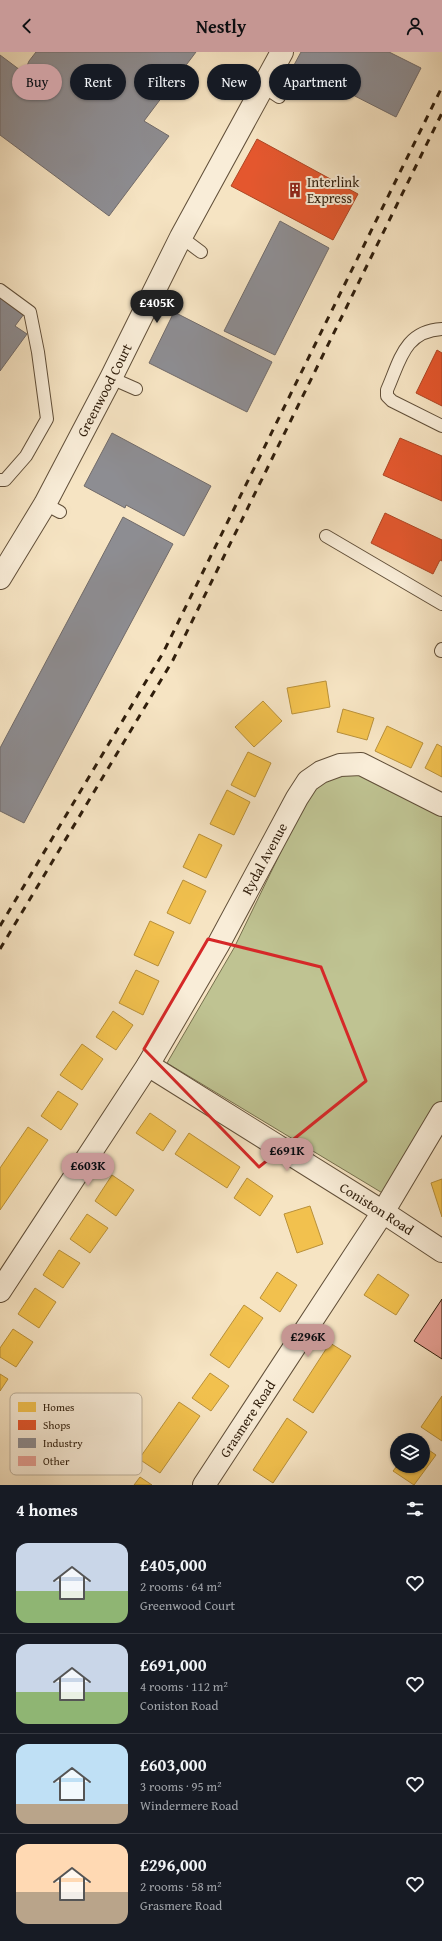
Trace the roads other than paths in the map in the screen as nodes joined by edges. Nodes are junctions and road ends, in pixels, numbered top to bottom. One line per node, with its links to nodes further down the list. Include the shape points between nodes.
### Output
1 (282, 52): 2 (street, Greenwood Court, via 271,92)
2 (181, 237): 3 (lane); 6 (street, Greenwood Court)
3 (201, 252)
4 (0, 290): 9 (lane, via 30,312 47,419 26,456 5,480)
5 (442, 329): 8 (lane, via 432,330 413,338 407,345 387,390 387,396 392,401)
6 (111, 378): 7 (lane); 11 (street, Greenwood Court, via 53,508)
7 (136, 389)
8 (442, 426)
9 (0, 480)
10 (326, 536): 12 (lane)
11 (0, 578)
12 (442, 604)
13 (442, 805): 14 (street, Rydal Avenue, via 361,764 340,765 321,772 308,781 218,946)
14 (148, 1065): 16 (street, Coniston Road); 18 (street, Rydal Avenue)
15 (442, 1113): 16 (street)
16 (383, 1212): 17 (street, Coniston Road); 19 (street, Grasmere Road)
17 (442, 1252)
18 (0, 1291)
19 (204, 1485)

